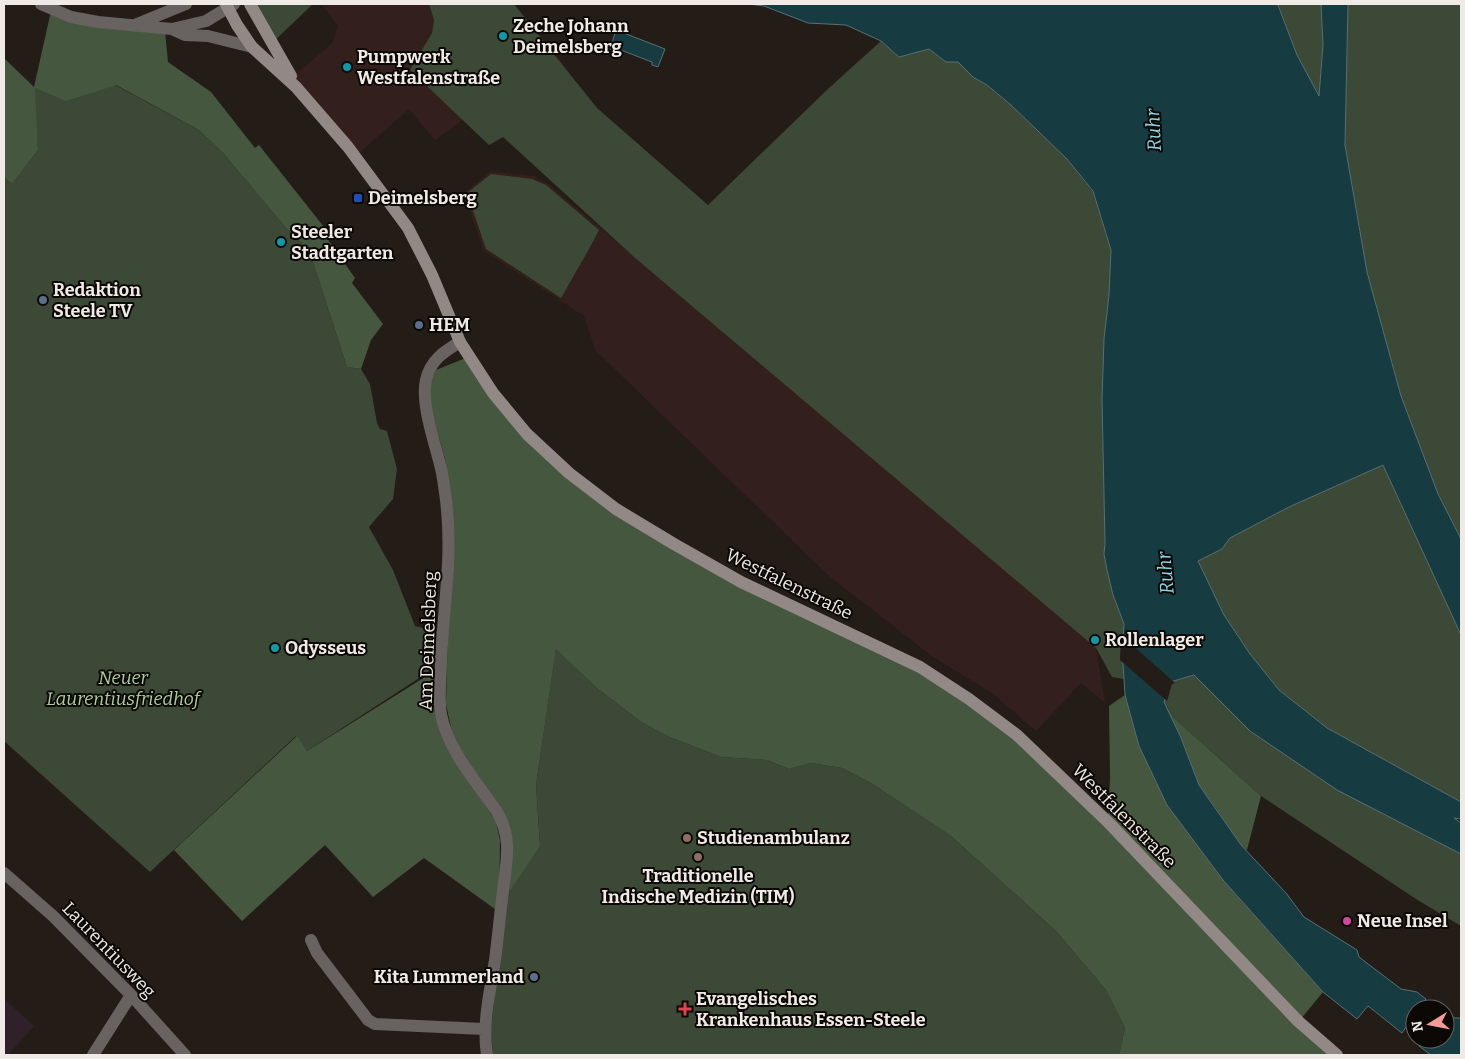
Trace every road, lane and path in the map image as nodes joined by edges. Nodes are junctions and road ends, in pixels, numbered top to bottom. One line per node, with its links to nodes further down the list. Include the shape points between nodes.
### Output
1 (41, 4): 5 (street, via 71,16)
2 (186, 4): 5 (street)
3 (250, 4): 8 (main road)
4 (229, 5): 6 (street, via 206,21); 7 (main road)
5 (135, 25): 6 (street)
6 (172, 29): 7 (street, via 185,35 208,36)
7 (252, 47): 8 (main road)
8 (296, 87): 9 (main road, Westfalenstraße, via 348,147 408,228)
9 (460, 342): 13 (street, Am Deimelsberg, via 432,363 425,381 425,401 447,512 448,568 441,713 455,749 503,822 508,848); 17 (main road, Westfalenstraße, via 493,394 526,434 616,509 741,582 920,667 1017,735 1109,823 1298,1020)
10 (4, 874): 12 (street, Laurentiusweg, via 52,916)
11 (311, 940): 13 (street, via 322,960 374,1024)
12 (131, 995): 14 (street); 15 (street, Laurentiusweg)
13 (484, 1029): 16 (street, Am Deimelsberg)
14 (93, 1055)
15 (185, 1055)
16 (487, 1055)
17 (1337, 1055)

